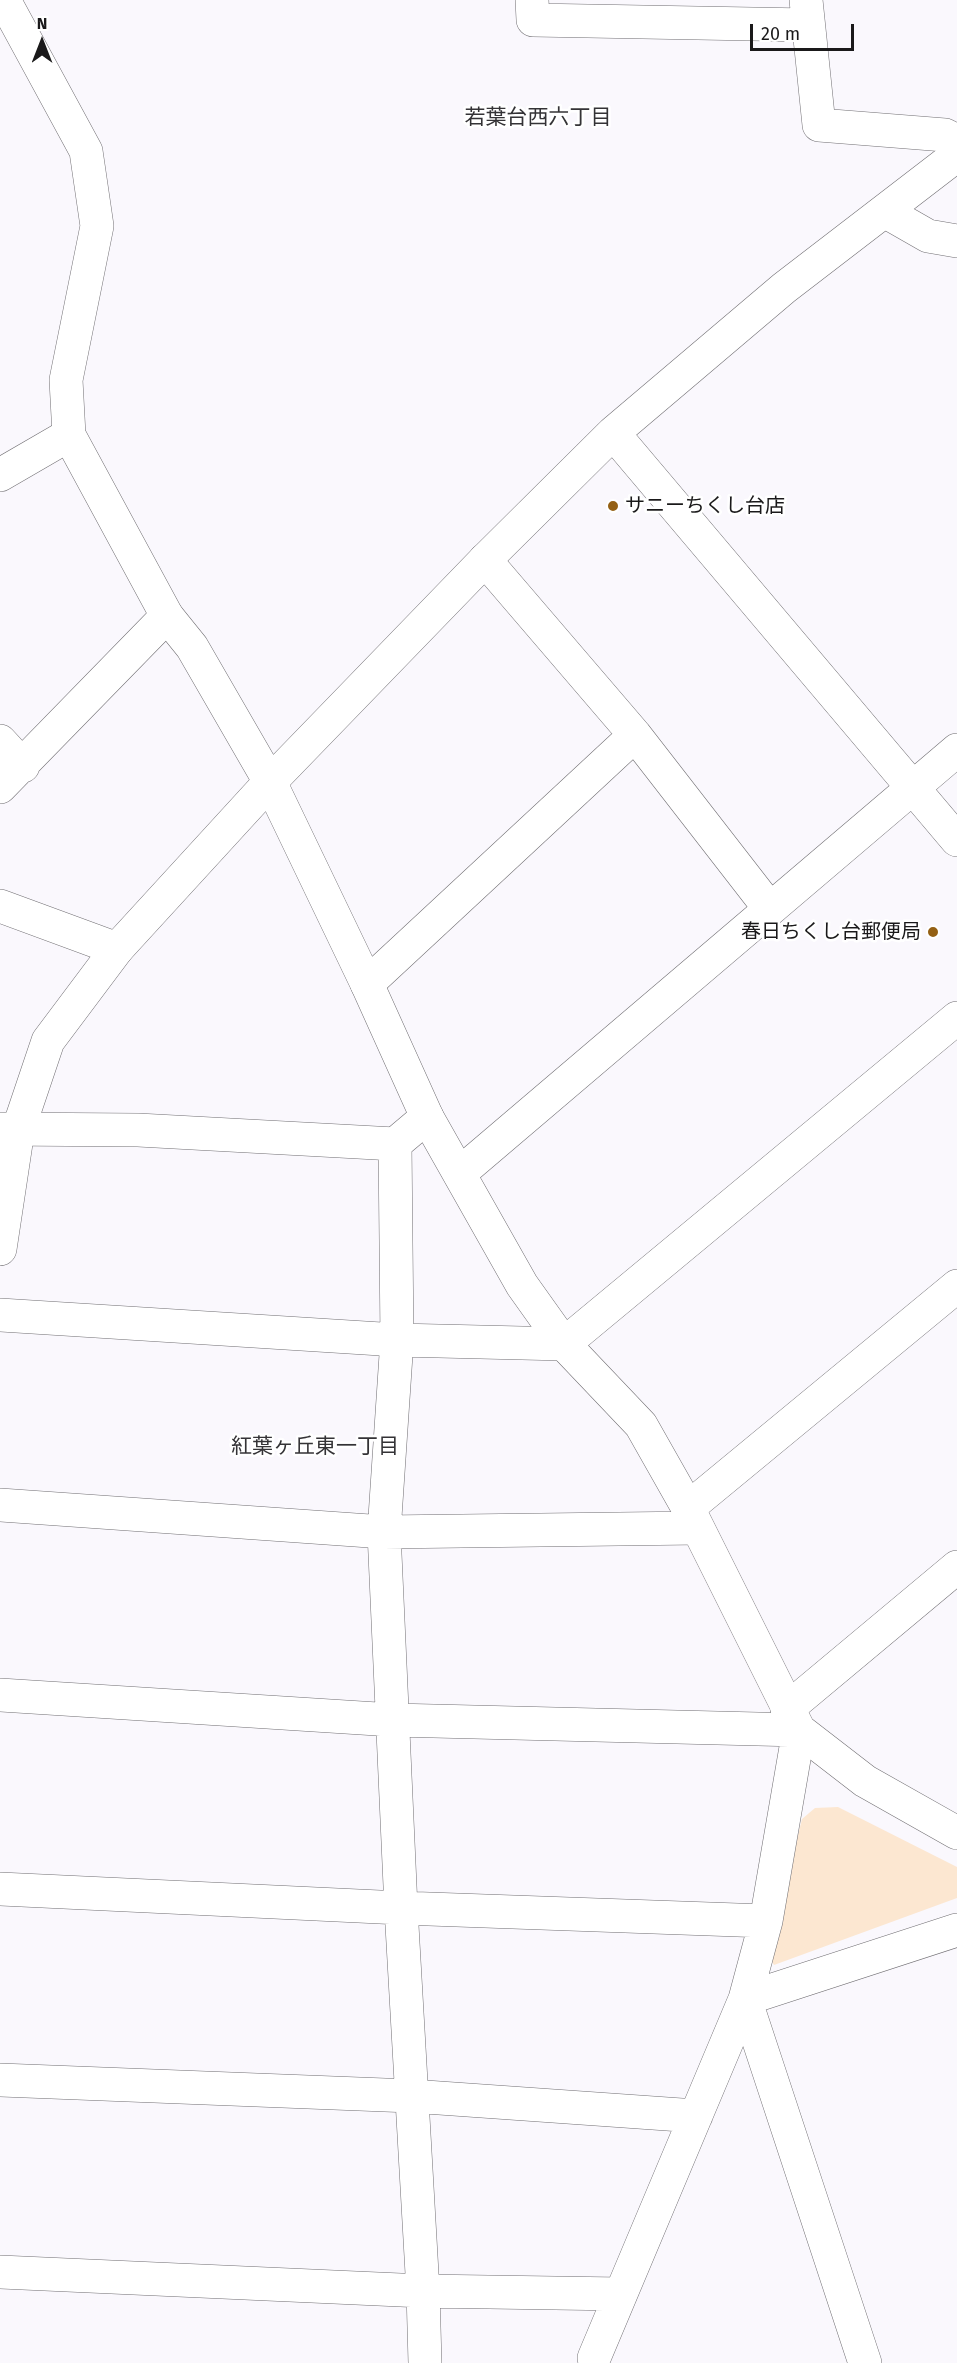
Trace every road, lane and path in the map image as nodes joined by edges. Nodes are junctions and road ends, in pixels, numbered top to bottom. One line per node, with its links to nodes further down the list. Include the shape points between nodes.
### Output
1 (4, 0): 9 (street, via 86,151 97,226 66,380)
2 (532, 0): 3 (street, via 533,20)
3 (807, 13): 4 (street, via 819,125 945,135)
4 (957, 141)
5 (957, 156): 6 (street)
6 (886, 212): 7 (street, via 928,236); 8 (street, via 784,288)
7 (957, 241)
8 (613, 433): 11 (street); 18 (street)
9 (69, 435): 10 (street); 12 (street)
10 (0, 475)
11 (485, 560): 13 (street); 17 (street)
12 (167, 616): 16 (street); 17 (street, via 192,647)
13 (635, 735): 21 (street); 23 (street)
14 (0, 741): 16 (street)
15 (957, 750): 18 (street)
16 (11, 777)
17 (270, 782): 22 (street); 23 (street)
18 (914, 788): 19 (street); 21 (street)
19 (957, 840)
20 (0, 906): 22 (street)
21 (770, 909): 28 (street)
22 (117, 949): 26 (street, via 48,1041)
23 (367, 984): 25 (street)
24 (957, 1018): 33 (street)
25 (427, 1117): 27 (street); 28 (street)
26 (9, 1129): 27 (street, via 138,1130); 29 (street)
27 (395, 1144): 32 (street)
28 (460, 1173): 33 (street, via 522,1285)
29 (0, 1249)
30 (957, 1286): 35 (street)
31 (0, 1315): 32 (street)
32 (397, 1340): 33 (street); 36 (street)
33 (564, 1344): 35 (street, via 641,1425)
34 (0, 1505): 36 (street)
35 (692, 1518): 36 (street); 40 (street)
36 (384, 1532): 39 (street)
37 (957, 1567): 40 (street)
38 (0, 1695): 39 (street)
39 (393, 1720): 40 (street); 43 (street)
40 (793, 1720): 41 (street, via 865,1781); 44 (street)
41 (957, 1833)
42 (0, 1889): 43 (street)
43 (401, 1908): 44 (street); 48 (street)
44 (766, 1921): 46 (street)
45 (957, 1930): 46 (street)
46 (745, 1999): 49 (street); 55 (street)
47 (0, 2080): 48 (street)
48 (411, 2096): 49 (street); 51 (street)
49 (696, 2116): 52 (street)
50 (0, 2272): 51 (street)
51 (423, 2291): 52 (street); 54 (street)
52 (621, 2294): 53 (street)
53 (594, 2358)
54 (425, 2363)
55 (865, 2363)

